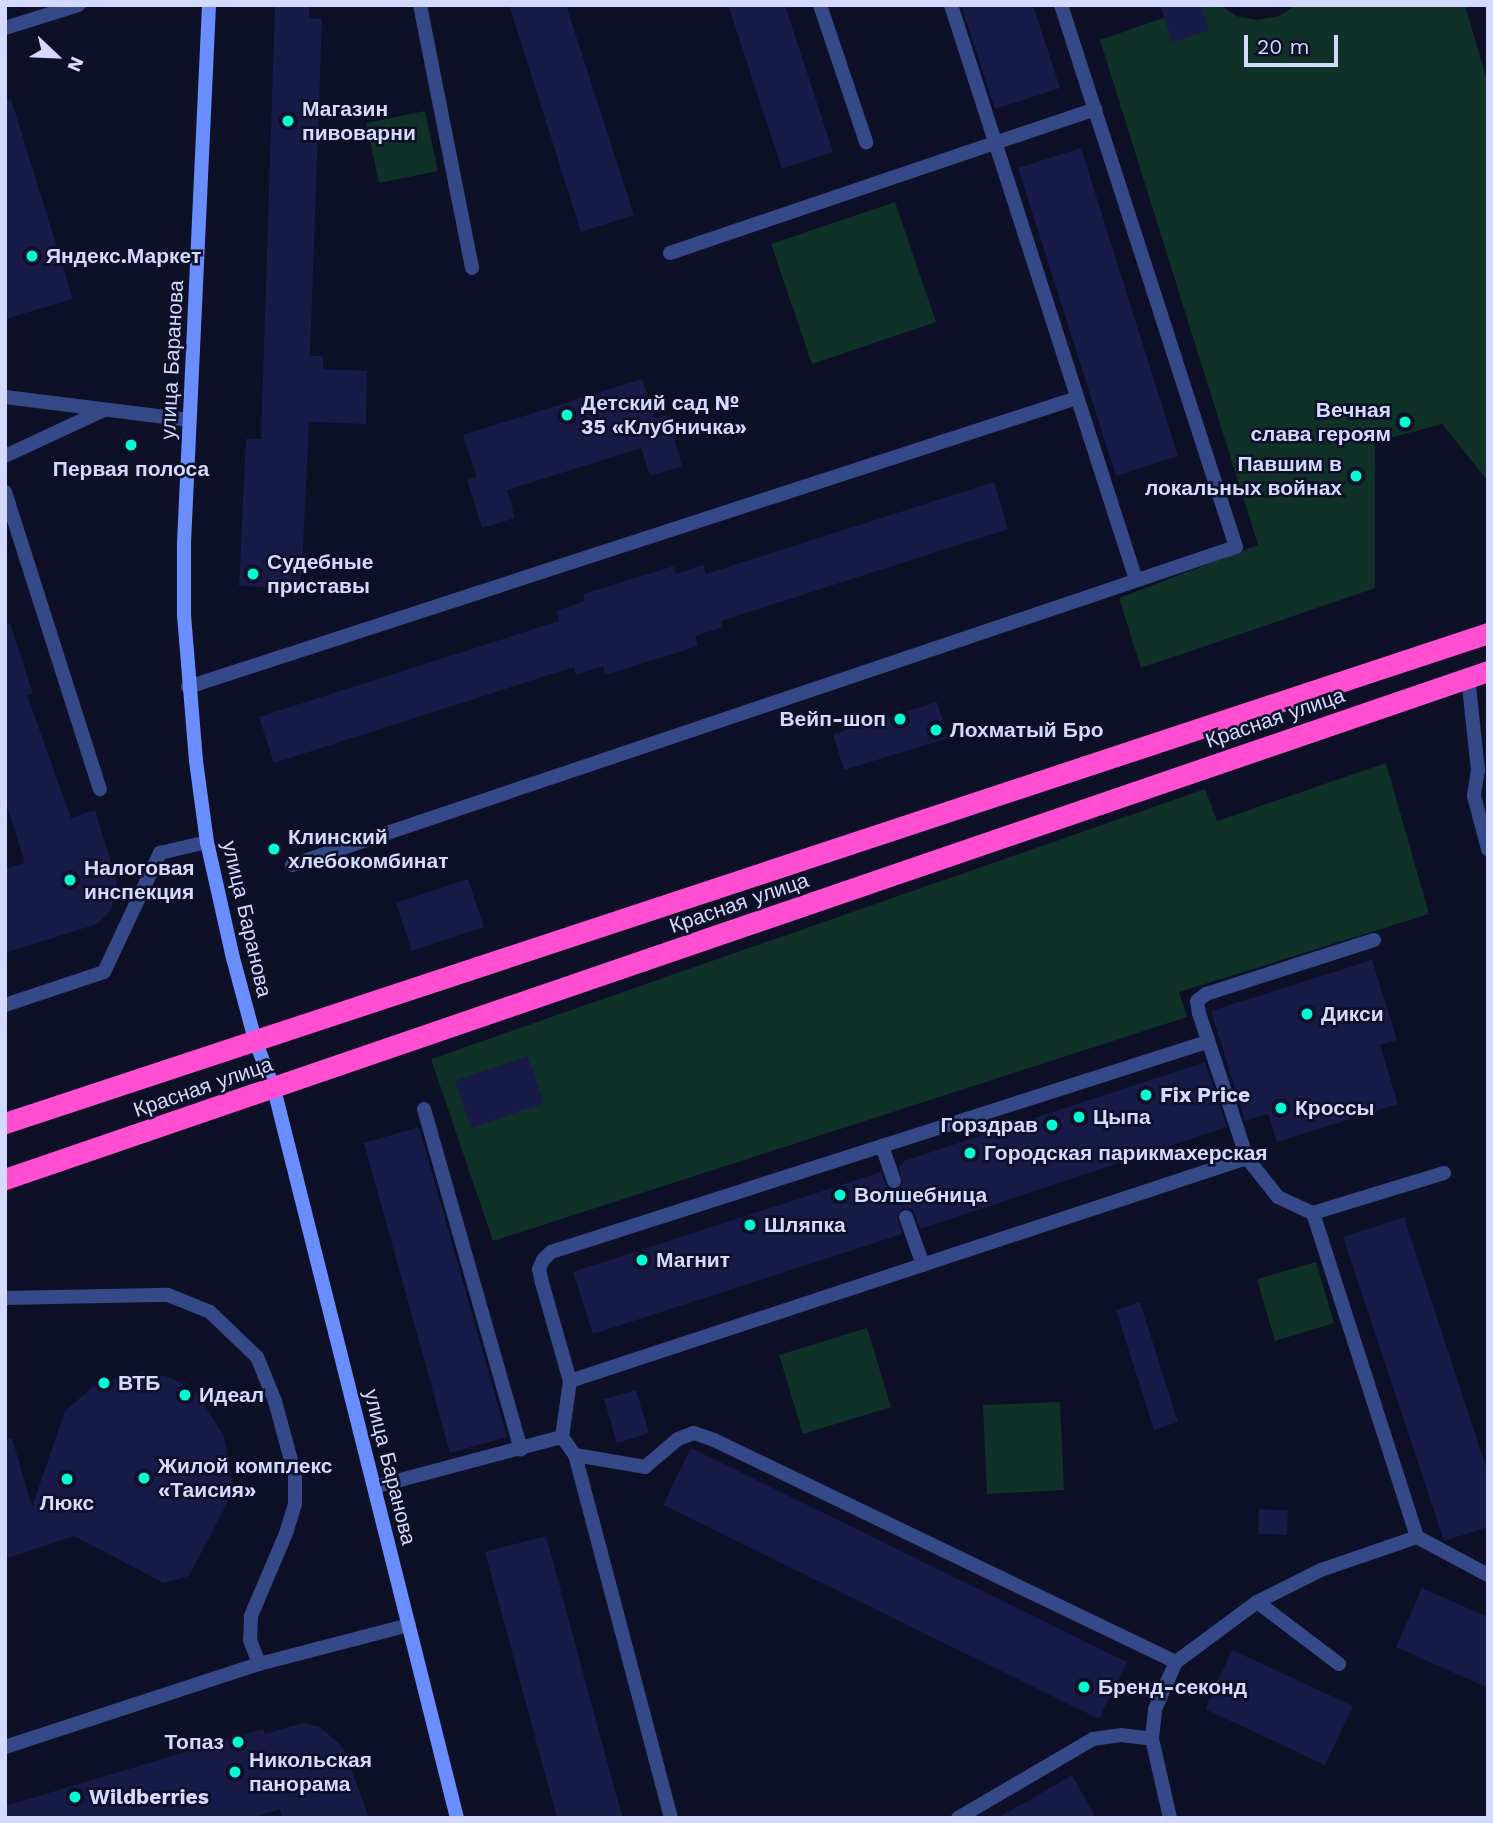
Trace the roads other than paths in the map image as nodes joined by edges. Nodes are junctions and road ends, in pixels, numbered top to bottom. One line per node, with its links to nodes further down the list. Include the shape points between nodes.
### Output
1 (79, 5): 7 (street)
2 (209, 5): 16 (street, улица Баранова)
3 (420, 5): 12 (street)
4 (820, 5): 10 (street)
5 (951, 5): 9 (street)
6 (1061, 5): 8 (street)
7 (5, 28)
8 (1095, 109): 9 (street); 19 (street, via 1236,547)
9 (994, 140): 11 (street); 14 (street)
10 (866, 142)
11 (670, 253)
12 (471, 268)
13 (5, 397): 15 (street)
14 (1077, 398): 19 (street); 22 (street)
15 (102, 411): 16 (street); 17 (street)
16 (191, 420): 22 (street, улица Баранова, via 184,544)
17 (5, 456)
18 (5, 492): 24 (street)
19 (1136, 580): 27 (street)
20 (1488, 633): 30 (highway, Красная улица)
21 (1478, 674): 23 (street); 32 (highway, Красная улица)
22 (188, 687): 25 (street, улица Баранова)
23 (1483, 768): 26 (street, via 1474,796)
24 (100, 789)
25 (207, 842): 29 (street, via 160,853 104,972); 30 (street, улица Баранова)
26 (1488, 849)
27 (292, 865)
28 (1374, 940): 31 (street, via 1206,994 1197,1001)
29 (5, 1005)
30 (255, 1040): 32 (street, улица Баранова); 34 (highway, Красная улица)
31 (1207, 1042): 35 (street); 36 (street)
32 (274, 1089): 38 (highway, Красная улица); 48 (street, улица Баранова)
33 (424, 1109): 46 (street)
34 (5, 1123)
35 (882, 1146): 39 (street); 44 (street, via 551,1252 538,1269)
36 (1247, 1158): 40 (street, via 1278,1197); 42 (street)
37 (1444, 1173): 40 (street)
38 (5, 1179)
39 (894, 1181)
40 (1313, 1213): 49 (street)
41 (906, 1217): 42 (street)
42 (923, 1265): 44 (street)
43 (5, 1298): 54 (street, via 168,1295 219,1318 257,1357 275,1401 295,1475 295,1504 287,1531 251,1616 250,1640)
44 (570, 1381): 45 (street)
45 (562, 1437): 46 (street); 47 (street)
46 (521, 1449): 48 (street)
47 (575, 1455): 53 (street, via 645,1467 678,1439 694,1433); 59 (street)
48 (374, 1487): 52 (street, улица Баранова)
49 (1417, 1536): 50 (street); 51 (street, via 1321,1570)
50 (1488, 1575)
51 (1257, 1602): 53 (street); 55 (street)
52 (409, 1625): 54 (street); 58 (street, улица Баранова)
53 (1176, 1662): 56 (street, via 1155,1709)
54 (258, 1664): 57 (street)
55 (1339, 1664)
56 (1152, 1739): 60 (street, via 1121,1735 1093,1740); 61 (street)
57 (5, 1747)
58 (457, 1818)
59 (671, 1818)
60 (958, 1818)
61 (1170, 1818)

